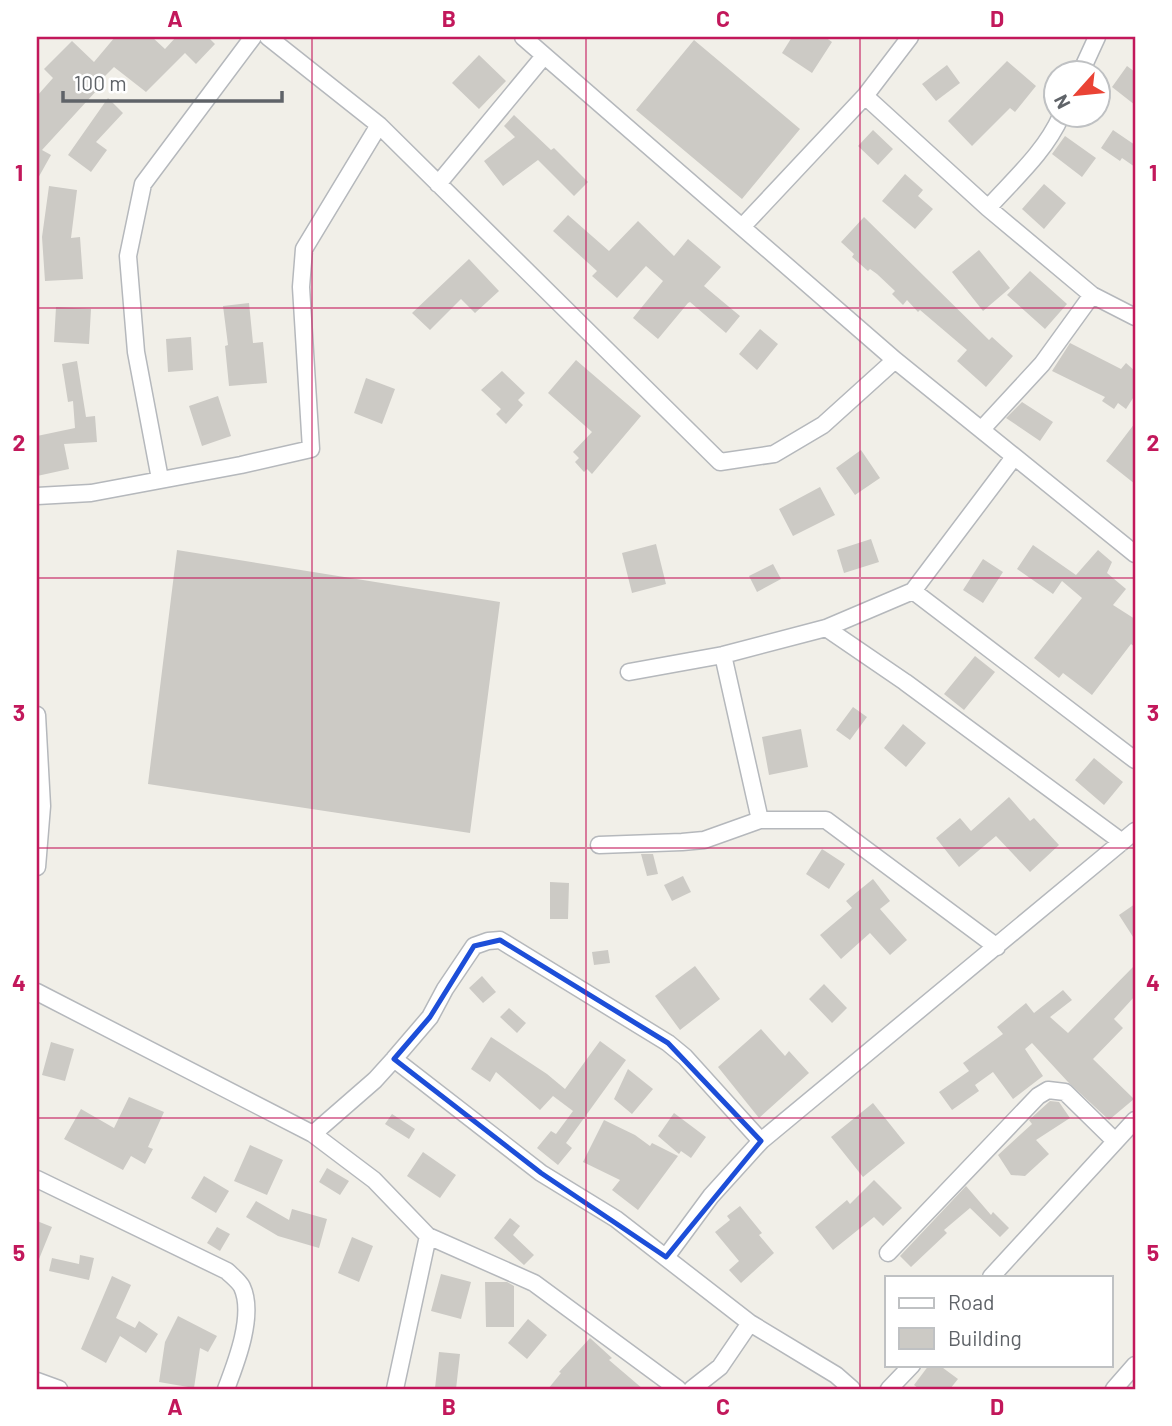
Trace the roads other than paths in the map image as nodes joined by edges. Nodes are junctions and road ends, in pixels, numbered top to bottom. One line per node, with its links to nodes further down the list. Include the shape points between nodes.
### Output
1 (253, 37): 19 (street, via 143,184 140,196 128,256 136,352)
2 (268, 37): 9 (street)
3 (523, 37): 6 (street)
4 (910, 37): 8 (street)
5 (1097, 37): 7 (street)
6 (544, 56): 11 (street); 13 (street)
7 (1086, 60)
8 (865, 96): 12 (street); 13 (street)
9 (379, 125): 11 (street); 19 (street, via 304,249 301,287 311,449)
10 (1054, 130): 12 (street)
11 (438, 184): 16 (street, via 720,462 774,454 823,425)
12 (988, 208): 14 (street)
13 (742, 227): 16 (street)
14 (1092, 295): 15 (street); 17 (street, via 1042,364)
15 (1135, 317)
16 (895, 360): 17 (street)
17 (982, 429): 18 (street)
18 (1014, 457): 21 (street); 22 (street)
19 (160, 479): 20 (street, via 91,493)
20 (37, 496)
21 (1135, 554)
22 (913, 591): 23 (street); 27 (street)
23 (826, 628): 24 (street); 30 (street)
24 (723, 655): 25 (street); 28 (street)
25 (629, 673)
26 (37, 715): 32 (street, via 42,806)
27 (1135, 760)
28 (760, 820): 31 (street, via 704,840); 33 (street, via 826,820)
29 (1135, 831): 30 (street)
30 (1122, 842): 33 (street)
31 (599, 845)
32 (37, 867)
33 (997, 947): 38 (street)
34 (37, 992): 37 (street)
35 (394, 1059): 37 (street); 38 (street, via 430,1017 474,946 500,940 668,1043); 43 (street, via 541,1173)
36 (1135, 1120): 39 (street)
37 (313, 1134): 41 (street, via 374,1180)
38 (761, 1141): 43 (street, via 711,1196)
39 (1115, 1141): 42 (street, via 1066,1092 1048,1090); 44 (street)
40 (37, 1179): 50 (street, via 228,1271 242,1285 246,1316)
41 (428, 1236): 51 (street); 52 (street, via 534,1283)
42 (888, 1253)
43 (666, 1256): 45 (street)
44 (992, 1276)
45 (750, 1323): 53 (street, via 720,1367); 54 (street)
46 (1135, 1365): 56 (street)
47 (911, 1366): 55 (street)
48 (37, 1381): 49 (street)
49 (59, 1389)
50 (226, 1389)
51 (395, 1389)
52 (678, 1389)
53 (692, 1389)
54 (852, 1389)
55 (889, 1389)
56 (1114, 1389)

